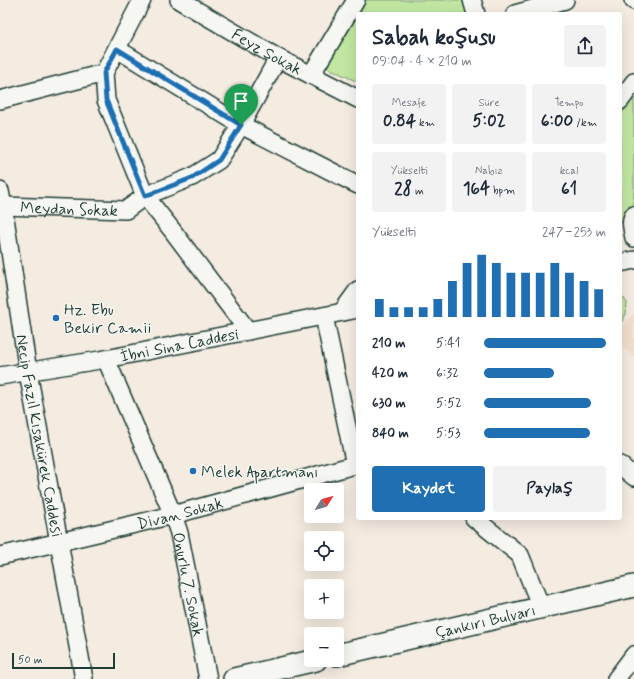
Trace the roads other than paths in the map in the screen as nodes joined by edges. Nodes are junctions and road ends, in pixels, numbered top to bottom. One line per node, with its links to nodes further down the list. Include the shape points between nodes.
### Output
1 (142, 0): 8 (street)
2 (179, 0): 9 (street, Feyz Sokak)
3 (356, 0): 11 (street)
4 (472, 0): 6 (street)
5 (566, 0): 7 (street)
6 (475, 12)
7 (522, 12)
8 (117, 49): 10 (street); 16 (street)
9 (278, 58): 11 (street, Feyz Sokak); 16 (street, Meydan Sokak)
10 (104, 73): 15 (street); 18 (street, via 106,100)
11 (311, 75): 13 (street, Feyz Sokak)
12 (634, 82): 14 (street)
13 (356, 98)
14 (622, 98)
15 (0, 100)
16 (241, 125): 17 (street); 18 (street, Meydan Sokak, via 219,160 192,178)
17 (356, 184)
18 (145, 196): 19 (street, Meydan Sokak, via 126,210); 27 (street)
19 (1, 198): 29 (street, Necip Fazıl Kısakürek Caddesi)
20 (634, 215): 21 (street)
21 (634, 238)
22 (634, 260): 23 (street)
23 (622, 263)
24 (356, 295): 25 (street)
25 (350, 310): 26 (street, İbni Sina Caddesi)
26 (324, 316): 27 (street, İbni Sina Caddesi); 31 (street)
27 (248, 331): 28 (street, İbni Sina Caddesi)
28 (106, 359): 29 (street, İbni Sina Caddesi); 35 (street, Onurlu 7. Sokak)
29 (28, 372): 30 (street, İbni Sina Caddesi); 37 (street, Necip Fazıl Kısakürek Caddesi)
30 (0, 376)
31 (356, 460)
32 (356, 464): 35 (street, Divan Sokak)
33 (622, 467): 34 (street)
34 (634, 477)
35 (173, 515): 37 (street, Divan Sokak); 45 (street, Onurlu 7. Sokak, via 179,533)
36 (476, 520): 40 (street, via 520,555)
37 (58, 542): 38 (street, Divan Sokak); 44 (street, Necip Fazıl Kısakürek Caddesi)
38 (0, 556)
39 (634, 586): 40 (main road, Çankırı Bulvarı)
40 (541, 607): 41 (main road, Çankırı Bulvarı)
41 (344, 653)
42 (634, 655): 47 (street)
43 (304, 663): 46 (main road)
44 (84, 679)
45 (208, 679)
46 (234, 679)
47 (616, 679)

